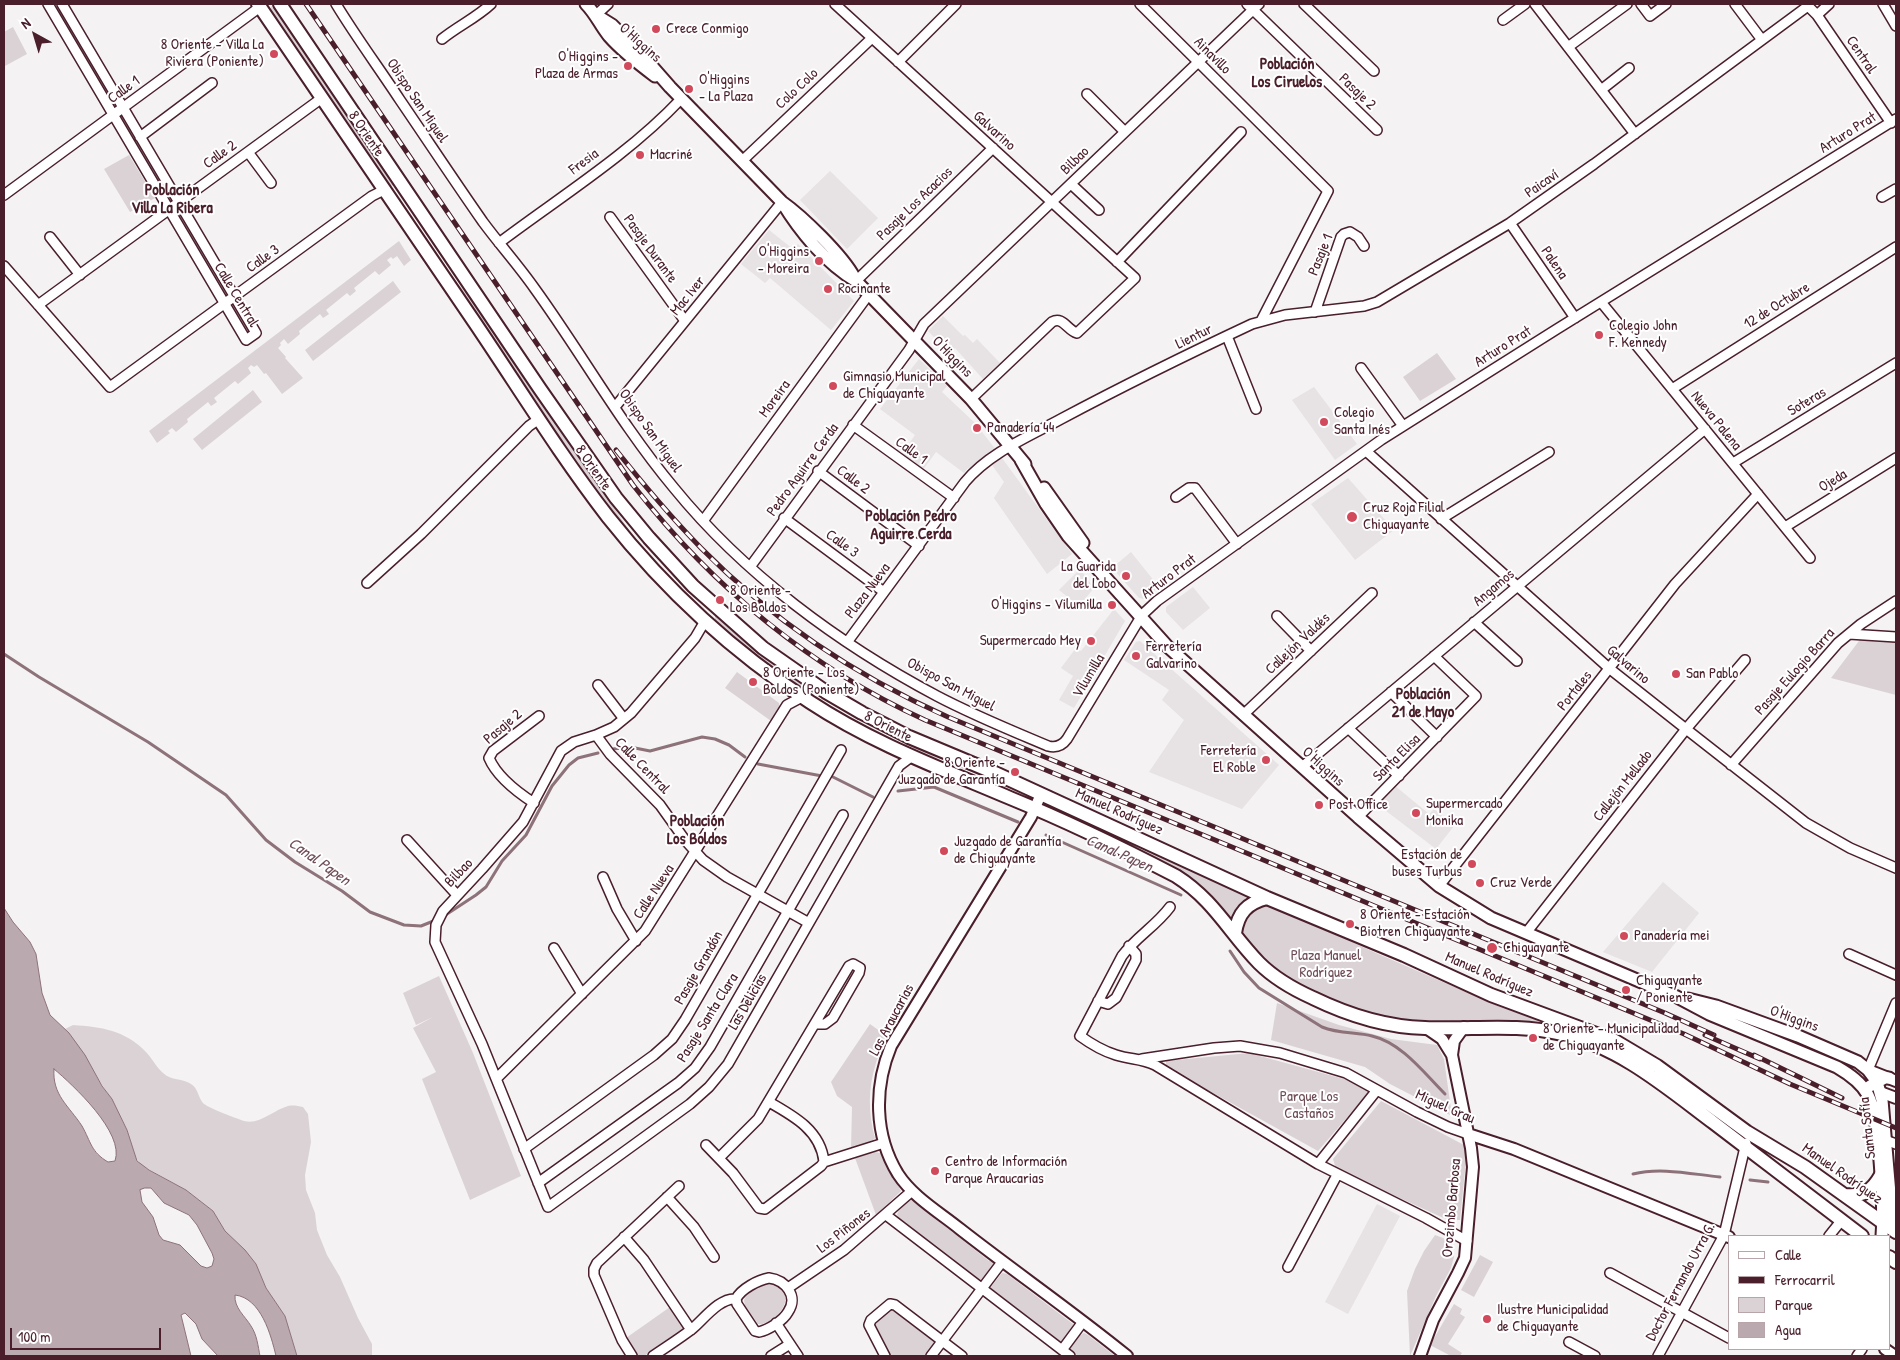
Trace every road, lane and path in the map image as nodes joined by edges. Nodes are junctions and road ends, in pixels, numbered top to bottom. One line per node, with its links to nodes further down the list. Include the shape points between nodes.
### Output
1 (48, 4): 32 (street, Calle Central)
2 (62, 4): 31 (street, Calle Central)
3 (280, 4): 59 (main road, 8 Oriente)
4 (336, 4): 68 (street, Obispo San Miguel)
5 (491, 4): 28 (street)
6 (586, 4): 24 (main road, O'Higgins)
7 (608, 4): 24 (street)
8 (835, 4): 27 (street, Galvarino)
9 (956, 4): 33 (street)
10 (1140, 4): 34 (street, Ainavillo)
11 (1304, 4): 36 (street)
12 (1525, 4): 25 (street)
13 (1535, 4): 30 (street)
14 (1627, 4): 30 (street)
15 (1641, 4): 16 (street, via 1650,16)
16 (1666, 4)
17 (1734, 4): 29 (street)
18 (1829, 4): 23 (street)
19 (1883, 4): 26 (street)
20 (260, 5): 40 (main road, 8 Oriente); 42 (street, Calle 1)
21 (1807, 5): 23 (street, Central); 29 (street, Paicaví)
22 (1253, 6): 34 (street, Bilbao); 45 (street, Pasaje 2)
23 (1817, 14): 44 (street, Central)
24 (596, 15): 41 (main road, O'Higgins, via 620,47)
25 (1503, 20)
26 (1896, 26)
27 (872, 38): 33 (street, Galvarino); 52 (street, Colo Colo)
28 (442, 40)
29 (1762, 40): 48 (street, Paicaví)
30 (1568, 47): 38 (street)
31 (93, 56): 32 (street); 42 (street, Calle Central)
32 (82, 62): 43 (street, Calle Central)
33 (898, 62): 50 (street, Galvarino)
34 (1198, 62): 46 (street, Bilbao); 83 (street, Ainavillo, via 1328,191)
35 (1629, 68): 38 (street)
36 (1374, 71)
37 (212, 83): 49 (street)
38 (1601, 90): 48 (street)
39 (1087, 94): 46 (street)
40 (322, 98): 51 (street, Calle 2); 56 (main road, 8 Oriente)
41 (681, 99): 52 (main road, O'Higgins); 68 (street, Fresia, via 635,141)
42 (123, 108): 43 (street, Calle 1); 49 (street, Calle Central)
43 (113, 115): 57 (street, Calle 1); 63 (street, Calle Central)
44 (1894, 121): 77 (street, Arturo Prat)
45 (1377, 130)
46 (1125, 132): 54 (street, Bilbao)
47 (1241, 132): 71 (street)
48 (1635, 134): 66 (street, Paicaví)
49 (140, 137): 62 (street, Calle Central)
50 (993, 148): 61 (street, Galvarino); 74 (street, Pasaje Los Acacios)
51 (248, 152): 53 (street); 62 (street, Calle 2)
52 (742, 161): 60 (main road, O'Higgins)
53 (271, 183)
54 (1071, 184): 61 (street, Bilbao); 64 (street)
55 (1896, 189): 58 (street)
56 (384, 190): 59 (main road); 76 (street, Calle 3); 92 (main road, 8 Oriente)
57 (4, 195)
58 (1882, 197)
59 (412, 199): 117 (main road, 8 Oriente, via 616,498)
60 (782, 202): 74 (main road, O'Higgins, via 844,261); 82 (street, Mac Iver)
61 (1052, 202): 71 (street, Galvarino); 85 (street, Bilbao, via 924,324)
62 (178, 203): 63 (street, Calle 2); 76 (street, Calle Central)
63 (169, 210): 73 (street, Calle 2); 78 (street, Calle Central)
64 (1099, 210)
65 (610, 217): 82 (street, Pasaje Durante)
66 (1510, 223): 80 (street, Paicaví, via 1378,302); 81 (street, Palena)
67 (50, 237): 73 (street)
68 (499, 243): 90 (street, Obispo San Miguel, via 542,298)
69 (1364, 246): 80 (street, Pasaje 1, via 1350,232 1341,237)
70 (1896, 247): 88 (street, 12 de Octubre)
71 (1116, 262): 89 (street, Galvarino, via 1135,278 1077,333 1061,320 1052,322)
72 (4, 266): 79 (street)
73 (80, 275): 79 (street, Calle 2)
74 (856, 281): 75 (main road, O'Higgins)
75 (869, 294): 85 (main road, O'Higgins); 107 (street, Moreira)
76 (235, 297): 78 (street, Calle 3); 78 (street, Calle Central, via 256,334 246,340)
77 (1601, 302): 81 (street, Arturo Prat); 88 (street, Nueva Palena)
78 (225, 304): 79 (street, Calle 3, via 110,387)
79 (38, 306)
80 (1315, 312): 83 (street, Paicaví)
81 (1574, 318): 94 (street, Arturo Prat)
82 (685, 321): 90 (street, Mac Iver)
83 (1261, 321): 84 (street, Lientur)
84 (1227, 336): 91 (street); 96 (street, Lientur)
85 (913, 340): 89 (main road, O'Higgins); 93 (street, Pedro Aguirre Cerda, via 909,350)
86 (1896, 364): 100 (street, Soteras)
87 (1361, 368): 94 (street)
88 (1672, 389): 95 (street, Nueva Palena)
89 (971, 399): 96 (main road, O'Higgins)
90 (615, 407): 107 (street, Obispo San Miguel, via 660,472)
91 (1256, 409)
92 (539, 419): 113 (street); 121 (main road, 8 Oriente, via 621,533)
93 (852, 425): 101 (street, Pedro Aguirre Cerda); 103 (street, Calle 1)
94 (1403, 426): 97 (street, Arturo Prat)
95 (1705, 429): 100 (street, Nueva Palena); 114 (street, Angamos)
96 (1010, 446): 103 (street, Plaza Nueva, via 976,471); 120 (main road, O'Higgins, via 1078,548)
97 (1366, 451): 106 (street, Galvarino); 109 (street, Arturo Prat)
98 (1549, 452): 106 (street)
99 (1896, 458): 108 (street, Ojeda)
100 (1733, 463): 102 (street, Nueva Palena)
101 (818, 471): 105 (street, Pedro Aguirre Cerda); 110 (street, Calle 2)
102 (1758, 494): 108 (street, Nueva Palena); 130 (street, Portales, via 1675,584)
103 (954, 498): 110 (street, Plaza Nueva)
104 (1176, 498): 109 (street, via 1189,488 1195,488)
105 (784, 518): 112 (street, Pedro Aguirre Cerda); 115 (street, Calle 3)
106 (1441, 519): 114 (street, Galvarino)
107 (703, 521): 112 (street, Obispo San Miguel)
108 (1785, 527): 111 (street, Nueva Palena)
109 (1237, 544): 120 (street, Arturo Prat, via 1157,601)
110 (919, 546): 115 (street, Plaza Nueva)
111 (1810, 558)
112 (750, 567): 125 (street, Obispo San Miguel)
113 (367, 583)
114 (1517, 586): 122 (street, Angamos); 130 (street, Galvarino)
115 (884, 592): 125 (street, Plaza Nueva)
116 (1372, 593): 126 (street, Callejón Valdés)
117 (705, 598): 121 (main road, via 707,610); 132 (main road, 8 Oriente, via 763,648)
118 (1896, 601): 123 (street)
119 (1277, 616): 126 (street)
120 (1140, 618): 135 (main road, O'Higgins); 142 (street, Vilumilla, via 1068,739)
121 (704, 621): 134 (main road, 8 Oriente, via 750,660); 137 (street, Bilbao, via 681,655)
122 (1474, 622): 127 (street, Angamos); 129 (street)
123 (1849, 634): 124 (street, Pasaje Eulogio Barra); 145 (street, Pasaje Eulogio Barra)
124 (1896, 637)
125 (848, 641): 142 (street, Obispo San Miguel, via 957,706 1048,746)
126 (1311, 651): 135 (street, Callejón Valdés)
127 (1434, 656): 133 (street, Angamos); 141 (street, Santa Elisa, via 1476,696)
128 (1745, 660): 139 (street, Callejón Mellado)
129 (1517, 661)
130 (1610, 669): 139 (street, Galvarino); 157 (street, Portales)
131 (598, 685): 137 (street)
132 (826, 692): 134 (main road, via 809,692); 148 (main road, 8 Oriente, via 901,733)
133 (1391, 692): 138 (street, Angamos); 141 (street)
134 (802, 697): 144 (main road, 8 Oriente, via 862,733); 154 (street, Calle Nueva, via 787,705)
135 (1243, 715): 146 (main road, O'Higgins)
136 (539, 716): 149 (street, Pasaje 2, via 489,755 501,776)
137 (624, 719): 140 (street, Bilbao)
138 (1348, 728): 146 (street, Angamos); 147 (street)
139 (1686, 729): 145 (street, Galvarino); 164 (street, Callejón Mellado)
140 (596, 735): 149 (street, Bilbao, via 574,742 561,752); 154 (street, Calle Central, via 660,805)
141 (1437, 737): 147 (street, Santa Elisa)
142 (1059, 746)
143 (841, 750): 158 (street, Pasaje Grandón)
144 (911, 757): 150 (main road, 8 Oriente); 163 (street, Las Delicias, via 899,766)
145 (1731, 765): 155 (street, Galvarino, via 1817,830)
146 (1302, 767): 152 (main road, O'Higgins)
147 (1399, 776): 152 (street, Santa Elisa)
148 (1041, 794): 150 (street, Las Araucarias); 160 (main road, Manuel Rodríguez)
149 (534, 803): 159 (street, Bilbao, via 518,828)
150 (1035, 809): 165 (main road, via 1181,879 1209,902); 191 (street, Las Araucarias, via 891,1046 879,1093)
151 (843, 816): 162 (street, Pasaje Santa Clara)
152 (1358, 817): 157 (main road, O'Higgins)
153 (407, 840): 159 (street)
154 (695, 853): 158 (street, Calle Central, via 718,871); 166 (street, Calle Nueva, via 650,925)
155 (1896, 868)
156 (604, 877): 166 (street)
157 (1439, 886): 164 (main road, O'Higgins, via 1480,912)
158 (758, 894): 162 (street, Calle Central); 194 (street, Pasaje Grandón, via 685,1020 666,1046)
159 (457, 895): 181 (street, Bilbao, via 436,925 435,942)
160 (1267, 898): 165 (main road, via 1245,908); 188 (main road, Manuel Rodríguez, via 1509,1003 1615,1041 1664,1070)
161 (1170, 906): 167 (street)
162 (788, 911): 163 (street, Calle Central); 200 (street, Pasaje Santa Clara, via 695,1068)
163 (809, 923): 205 (street, Las Delicias, via 728,1064 709,1087)
164 (1526, 932): 172 (main road, O'Higgins)
165 (1235, 933): 177 (main road, via 1270,974 1308,996 1372,1020)
166 (636, 941): 171 (street, Calle Nueva)
167 (1130, 946): 173 (street); 173 (street, via 1136,960 1116,998 1108,1004)
168 (554, 948): 171 (street)
169 (1849, 954): 170 (street)
170 (1896, 975)
171 (582, 994): 181 (street, Calle Nueva)
172 (1677, 997): 180 (main road, O'Higgins, via 1710,1004 1821,1045); 185 (main road, O'Higgins, via 1709,1014 1837,1067)
173 (1098, 1001): 179 (street, via 1080,1036 1108,1052)
174 (1896, 1003): 180 (street)
175 (816, 1024): 175 (street, via 825,1024 833,1018 859,973 858,965 849,966); 187 (street)
176 (1464, 1027): 177 (main road); 178 (street, via 1454,1041); 193 (main road, via 1528,1027 1593,1044 1638,1068)
177 (1426, 1028): 178 (street, Orozimbo Barbosa, via 1442,1039)
178 (1452, 1055): 189 (street, Orozimbo Barbosa)
179 (1142, 1059): 184 (street, Miguel Grau, via 1214,1048 1250,1047 1338,1070); 197 (street)
180 (1868, 1070): 182 (street, O'Higgins); 183 (main road, Santa Sofía)
181 (497, 1078): 194 (street, Bilbao)
182 (1893, 1079): 183 (main road)
183 (1878, 1087): 185 (main road); 186 (street); 190 (main road, Santa Sofía)
184 (1377, 1090): 189 (street, Miguel Grau); 197 (street)
185 (1865, 1090): 199 (main road, Santa Sofía, via 1874,1111)
186 (1896, 1098)
187 (769, 1102): 195 (street, via 758,1119); 196 (street, via 796,1117 809,1129 819,1144)
188 (1747, 1132): 193 (street, Doctor Fernando Urra G.); 203 (main road, Manuel Rodríguez)
189 (1468, 1134): 211 (street, Miguel Grau, via 1514,1149); 213 (street, Orozimbo Barbosa, via 1473,1167)
190 (1891, 1142): 208 (main road, Santa Sofía)
191 (884, 1143): 196 (street); 202 (street, Las Araucarias, via 895,1168)
192 (706, 1145): 195 (street)
193 (1745, 1147): 207 (main road); 211 (street, Doctor Fernando Urra G.)
194 (524, 1149): 200 (street, Bilbao)
195 (719, 1158): 196 (street, via 762,1209 768,1208)
196 (824, 1162)
197 (1318, 1164): 198 (street)
198 (1337, 1175): 213 (street); 216 (street)
199 (1881, 1175): 203 (main road, via 1865,1194); 208 (main road, Santa Sofía)
200 (538, 1183): 205 (street, Bilbao)
201 (679, 1186): 204 (street)
202 (912, 1191): 206 (street, Los Piñones); 215 (street, Las Araucarias)
203 (1845, 1195): 208 (main road, Manuel Rodríguez)
204 (668, 1197): 212 (street); 214 (street)
205 (548, 1207)
206 (886, 1215): 218 (street, Los Piñones, via 838,1254); 219 (street)
207 (1841, 1221): 209 (street); 210 (main road)
208 (1888, 1230)
209 (1830, 1235)
210 (1861, 1235)
211 (1726, 1236): 221 (street, Doctor Fernando Urra G.)
212 (624, 1237): 224 (street, via 644,1260); 230 (street, via 597,1263 594,1272 622,1340)
213 (1467, 1241): 239 (street, Orozimbo Barbosa, via 1462,1265 1433,1320)
214 (714, 1257)
215 (1002, 1262): 219 (street); 223 (street, Las Araucarias)
216 (1288, 1268)
217 (1610, 1273): 221 (street)
218 (788, 1288): 220 (street, via 780,1281 766,1279); 222 (street, via 792,1298 790,1310)
219 (982, 1290): 226 (street); 229 (street)
220 (736, 1299): 222 (street, via 757,1332); 224 (street, via 731,1298 721,1304)
221 (1682, 1312): 225 (street); 241 (street, Doctor Fernando Urra G.)
222 (776, 1323): 228 (street)
223 (1082, 1323): 229 (street); 238 (street, Las Araucarias)
224 (690, 1330): 231 (street)
225 (1728, 1337)
226 (942, 1341): 234 (street, via 890,1304 869,1325); 235 (street); 236 (street)
227 (1569, 1342): 240 (street)
228 (790, 1344): 232 (street); 233 (street)
229 (1062, 1350): 237 (street)
230 (632, 1356)
231 (652, 1356)
232 (771, 1356)
233 (798, 1356)
234 (885, 1356)
235 (931, 1356)
236 (962, 1356)
237 (1070, 1356)
238 (1127, 1356)
239 (1420, 1356)
240 (1595, 1356)
241 (1658, 1356)

